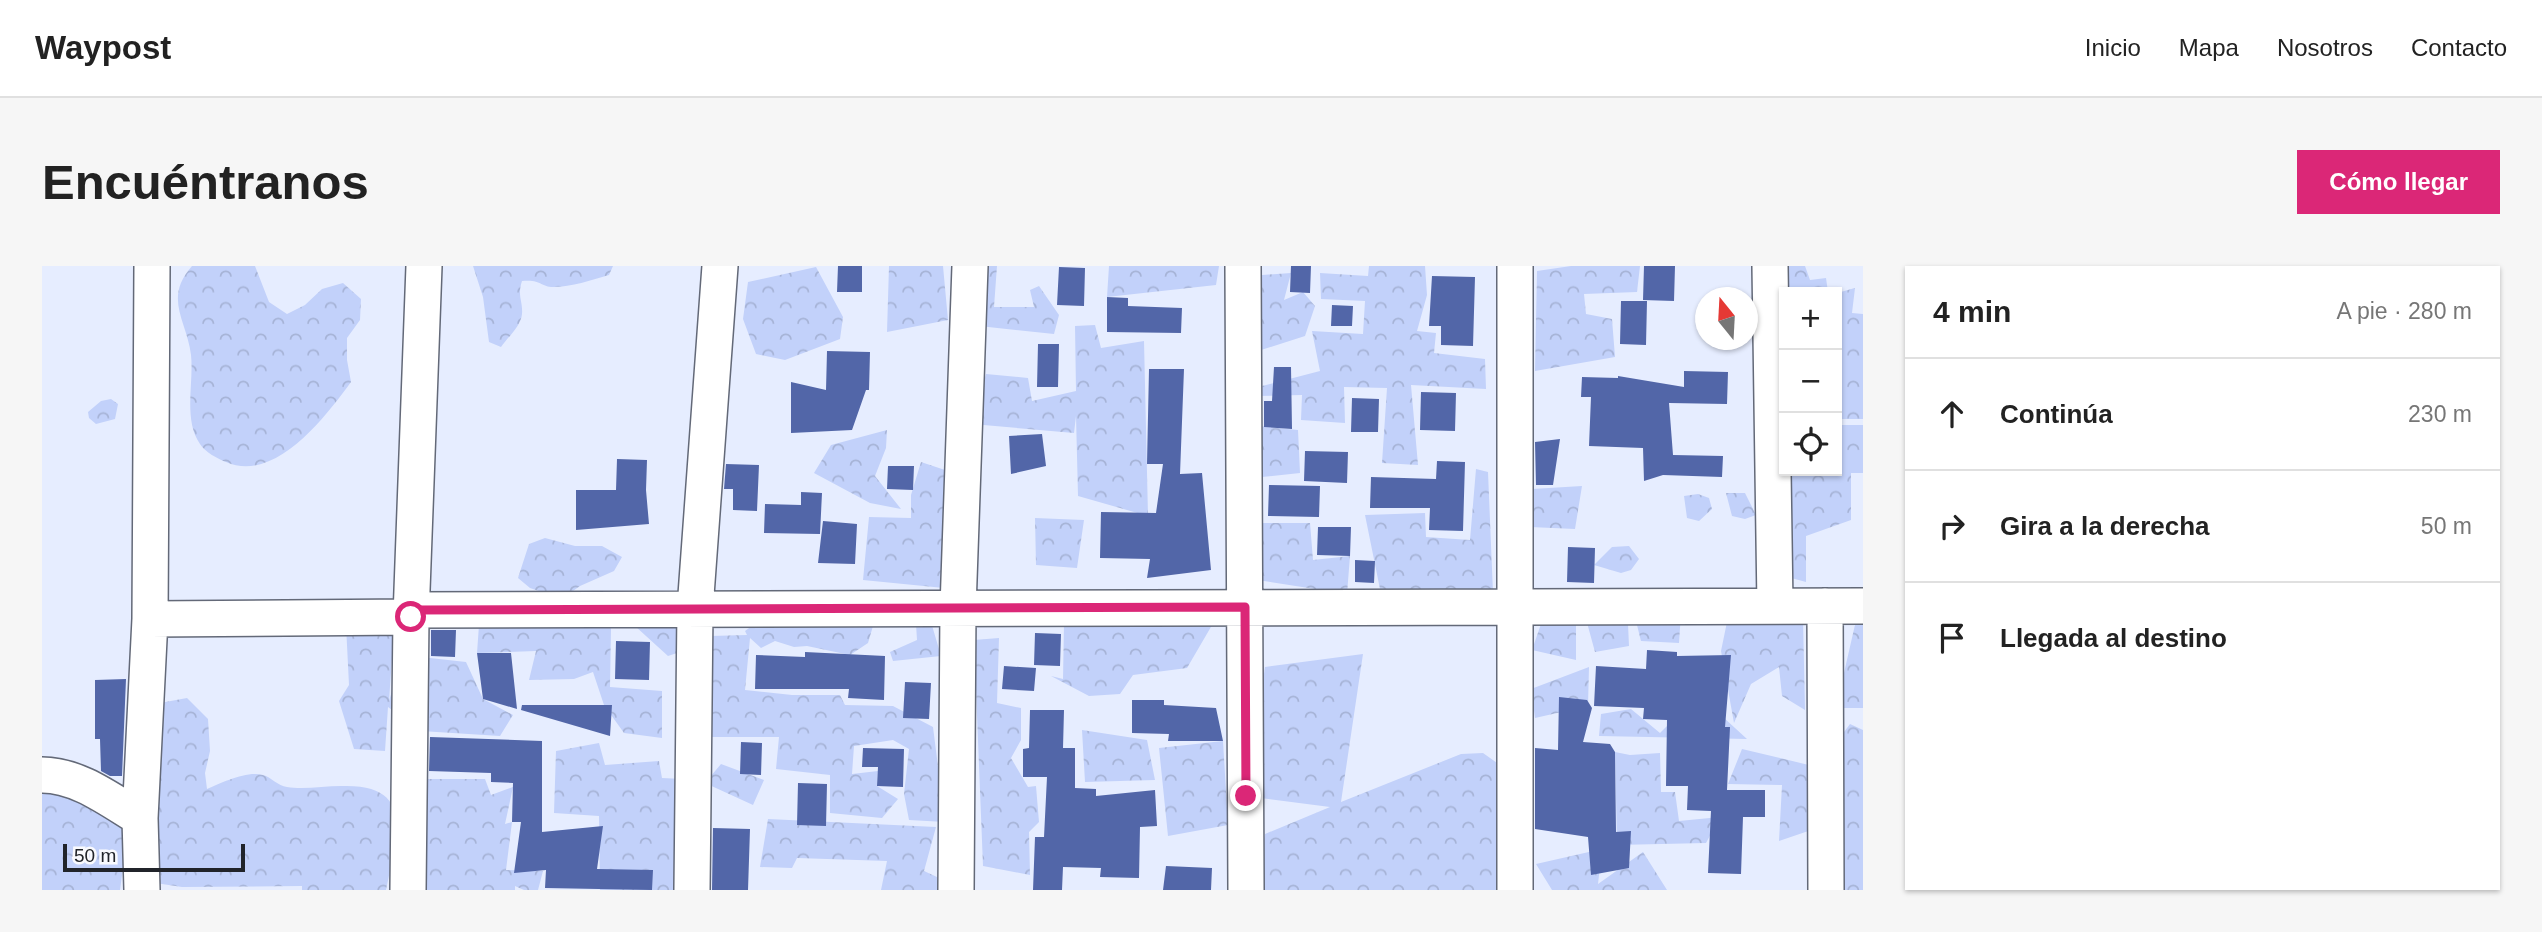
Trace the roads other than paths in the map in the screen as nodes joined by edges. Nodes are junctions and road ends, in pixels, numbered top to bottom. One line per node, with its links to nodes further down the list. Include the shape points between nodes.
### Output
1 (152, 266): 16 (street)
2 (424, 266): 15 (street)
3 (720, 266): 14 (street)
4 (970, 266): 13 (street)
5 (1243, 266): 11 (street)
6 (1515, 266): 12 (street)
7 (1770, 266): 8 (street)
8 (1775, 606): 9 (street); 12 (street)
9 (1825, 606): 10 (street); 25 (street)
10 (1863, 606)
11 (1245, 607): 12 (street); 13 (street); 23 (street)
12 (1515, 607): 24 (street)
13 (958, 608): 14 (street); 22 (street)
14 (695, 609): 15 (street); 21 (street)
15 (411, 613): 16 (street); 20 (street)
16 (150, 619): 18 (street)
17 (42, 775): 18 (street, via 78,782)
18 (141, 818): 19 (street)
19 (142, 890)
20 (408, 890)
21 (692, 890)
22 (956, 890)
23 (1246, 890)
24 (1515, 890)
25 (1826, 890)

